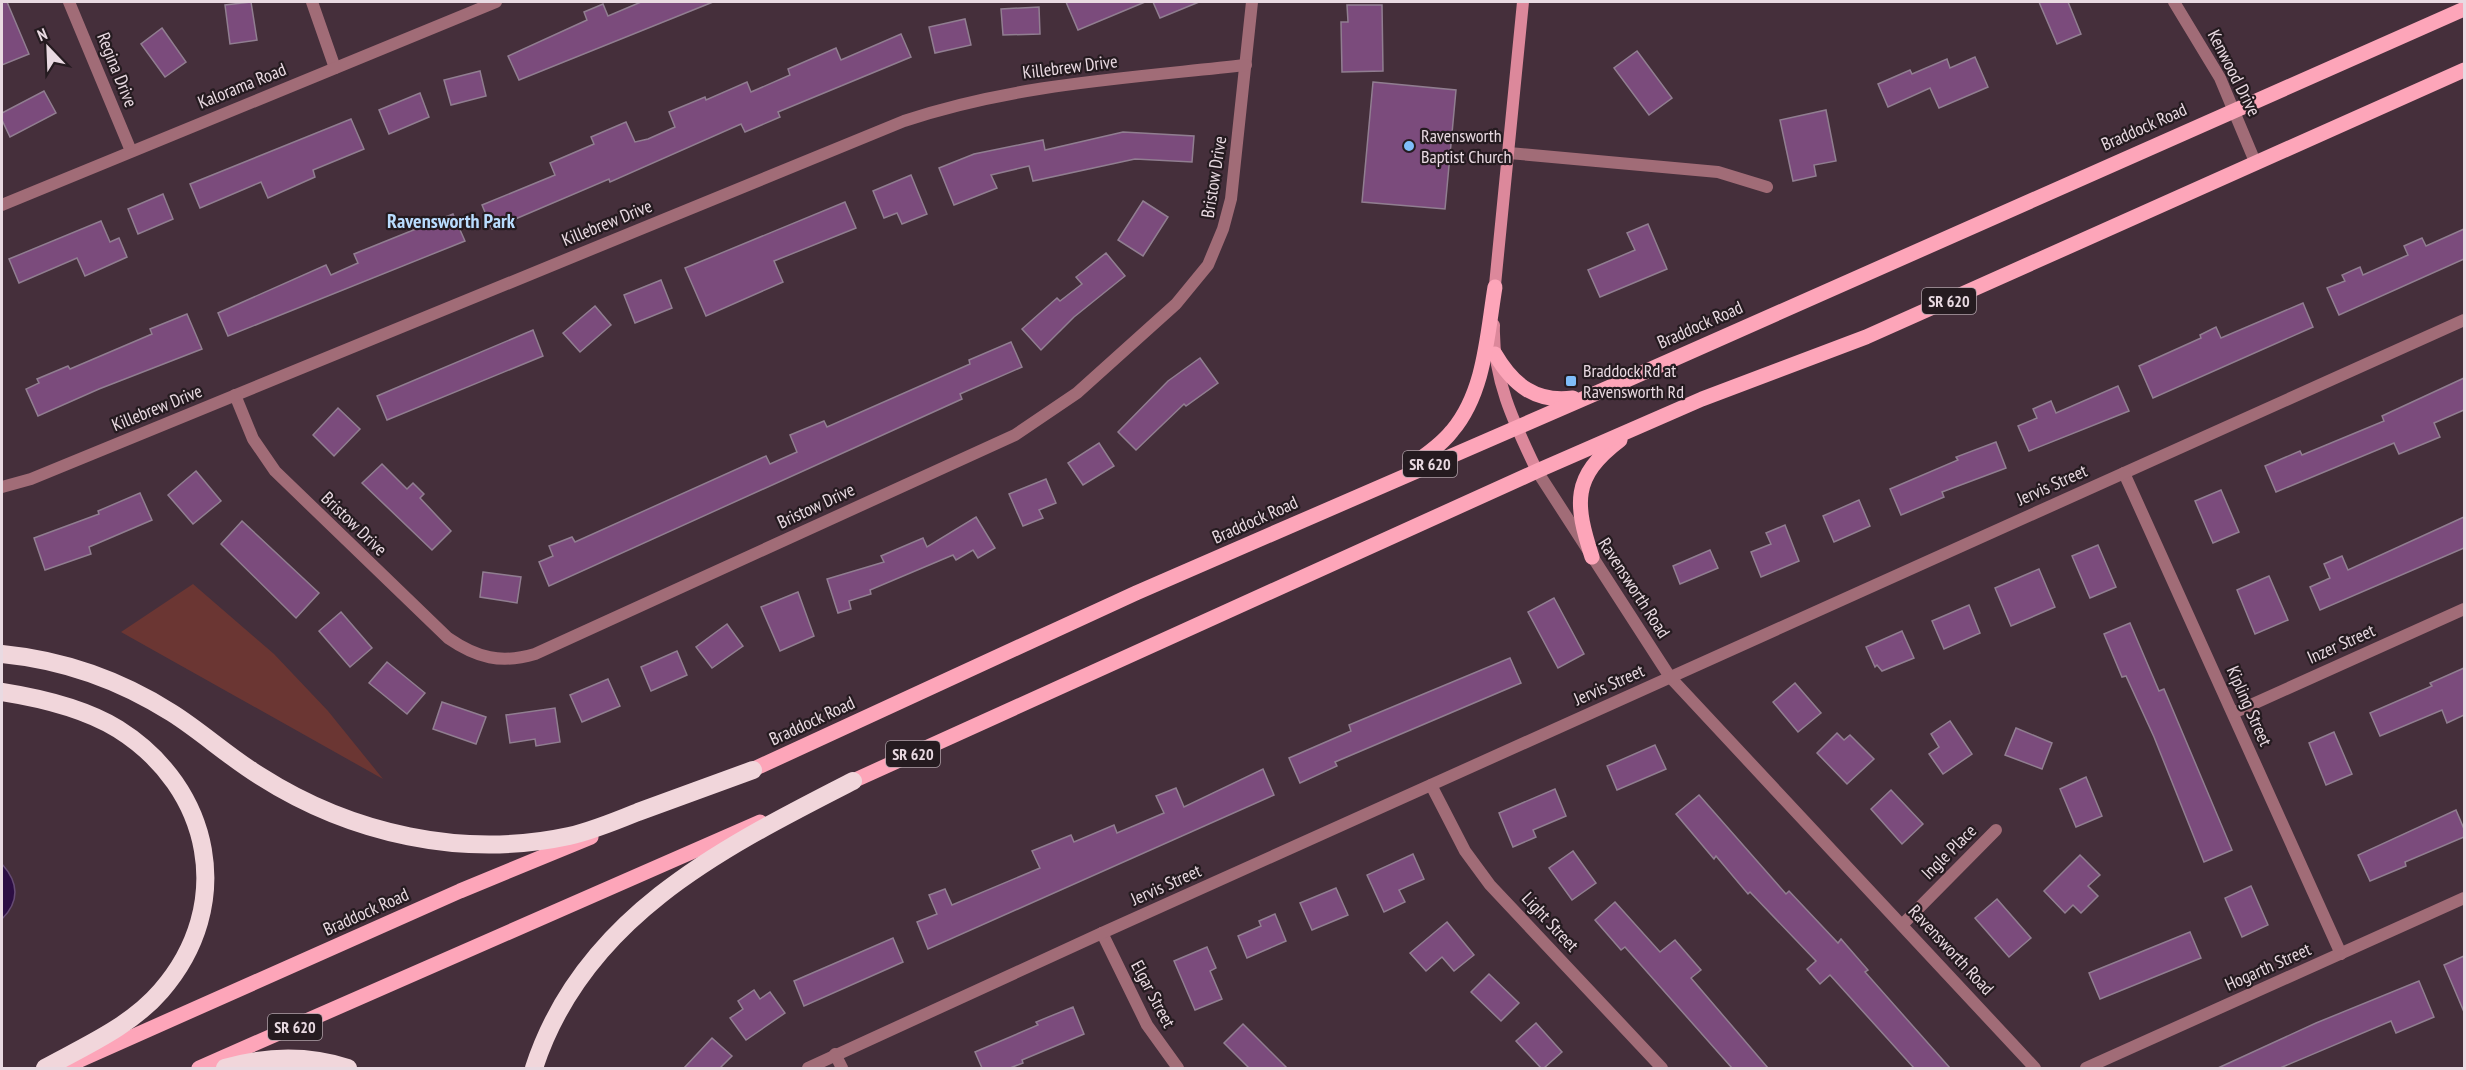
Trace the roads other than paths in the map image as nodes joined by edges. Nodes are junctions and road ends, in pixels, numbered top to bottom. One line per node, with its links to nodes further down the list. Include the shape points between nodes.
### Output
1 (69, 2): 12 (street, Regina Drive)
2 (312, 2): 9 (street)
3 (496, 2): 9 (street, Kalorama Road)
4 (1252, 2): 8 (street, Bristow Drive)
5 (1523, 2): 13 (main road, Ravensworth Road)
6 (2174, 2): 11 (street, Kenwood Drive)
7 (2464, 9): 11 (main road, Braddock Road / SR 620)
8 (1246, 65): 20 (street, Killebrew Drive, via 1031,88 947,106); 20 (street, Bristow Drive, via 1232,200 1208,265 1176,304 1077,393 1015,435 535,654 495,660 466,650 448,638 274,471 253,439)
9 (335, 68): 12 (street, Kalorama Road)
10 (2464, 70): 14 (main road, SR 620)
11 (2234, 109): 14 (street, Kenwood Drive); 21 (main road, Braddock Road / SR 620)
12 (131, 151): 16 (street, Kalorama Road)
13 (1509, 153): 15 (street, via 1718,172); 17 (main road, Ravensworth Road)
14 (2256, 164): 23 (main road, SR 620, via 1866,337)
15 (1767, 187)
16 (2, 205)
17 (1495, 287): 19 (main road, Ravensworth Road); 27 (main road, via 1480,374 1454,430 1410,467)
18 (2464, 320): 25 (street, Jervis Street)
19 (1496, 354): 21 (main road, via 1511,377 1538,397 1557,400); 22 (main road, Ravensworth Road, via 1499,377)
20 (235, 395): 26 (street, Killebrew Drive, via 31,479)
21 (1588, 396): 22 (main road, Braddock Road / SR 620)
22 (1516, 427): 24 (main road, Ravensworth Road); 27 (main road, Braddock Road / SR 620)
23 (1636, 428): 24 (main road, SR 620); 28 (main road, via 1609,448 1584,482 1579,501 1581,521)
24 (1537, 471): 28 (street, Ravensworth Road); 35 (main road, SR 620)
25 (2124, 473): 31 (street, Jervis Street); 33 (street, Kipling Street)
26 (2, 487)
27 (1344, 502): 34 (main road, Braddock Road / SR 620, via 1136,592)
28 (1592, 557): 31 (street, Ravensworth Road)
29 (2464, 609): 33 (street, Inzer Street)
30 (2, 654): 34 (highway, via 58,663 107,679 173,713 259,776 304,802 381,830 438,841 479,846 571,836)
31 (1670, 677): 36 (street, Jervis Street); 39 (street, Ravensworth Road)
32 (2, 692): 43 (highway, via 71,708 137,742 174,782 187,803 204,844 207,863 195,933 182,962 162,990 138,1015)
33 (2233, 713): 41 (street, Kipling Street)
34 (753, 770): 44 (main road, Braddock Road / SR 620, via 460,891)
35 (853, 781): 45 (main road, SR 620); 48 (highway, via 747,835 694,868 621,930 592,961 571,994)
36 (1431, 785): 40 (street, Jervis Street); 52 (street, Light Street, via 1465,851 1490,885)
37 (1996, 830): 39 (street, Ingle Place)
38 (2464, 898): 41 (street, Hogarth Street)
39 (1902, 925): 53 (street, Ravensworth Road)
40 (1102, 933): 42 (street, Jervis Street); 51 (street, Elgar Street, via 1147,1025)
41 (2341, 954): 54 (street, Hogarth Street)
42 (835, 1054): 49 (street); 50 (street)
43 (45, 1068)
44 (62, 1068)
45 (199, 1068)
46 (225, 1068): 47 (highway, via 295,1058)
47 (348, 1068)
48 (534, 1068)
49 (808, 1068)
50 (842, 1068)
51 (1178, 1068)
52 (1662, 1068)
53 (2035, 1068)
54 (2086, 1068)

